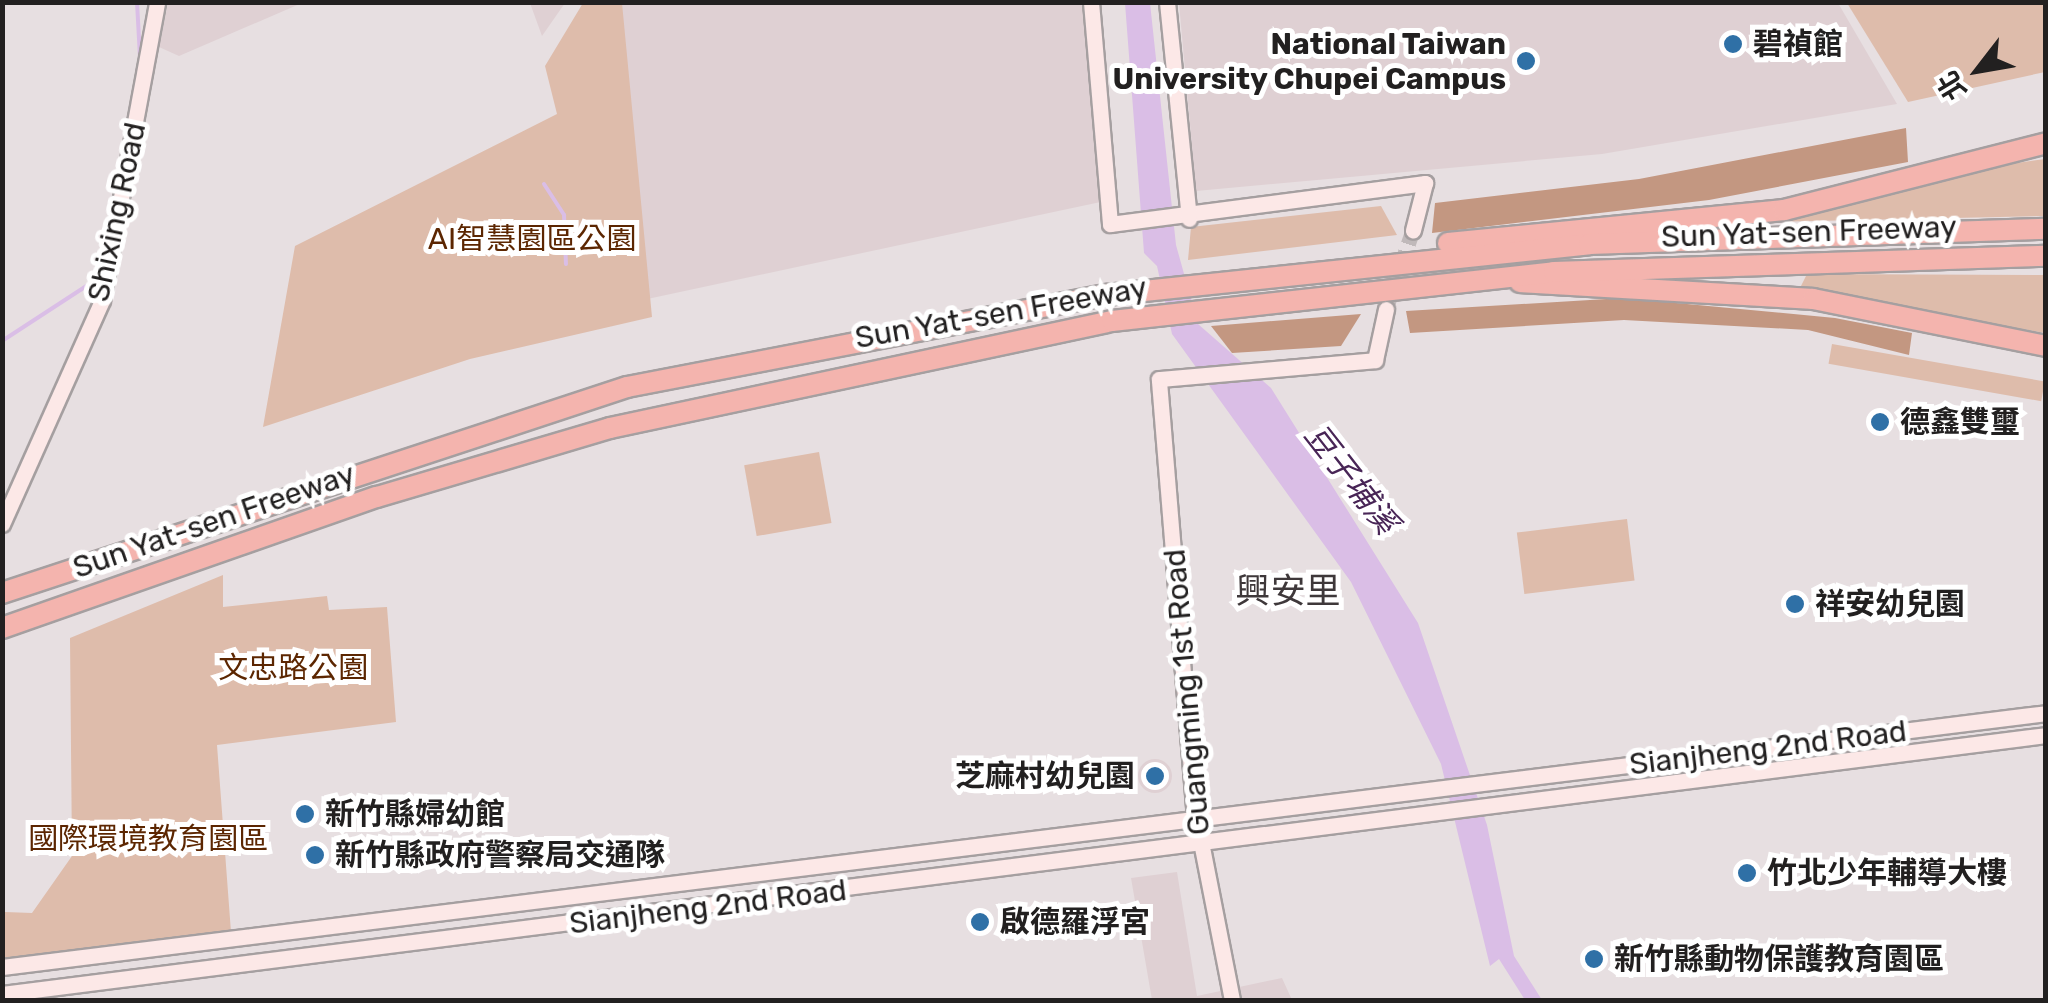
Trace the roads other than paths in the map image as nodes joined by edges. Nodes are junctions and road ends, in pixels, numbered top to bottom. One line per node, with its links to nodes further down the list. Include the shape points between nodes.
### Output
1 (157, 2): 13 (street, Shixing Road, via 102,300)
2 (1091, 2): 5 (street, via 1110,224)
3 (1167, 2): 5 (street)
4 (2046, 144): 9 (highway, via 1768,213 1551,231)
5 (1189, 219): 7 (street, via 1425,183)
6 (2046, 229): 9 (highway, Sun Yat-sen Freeway, via 1588,244)
7 (1413, 230)
8 (2046, 256): 10 (highway, Sun Yat-sen Freeway, via 1574,270)
9 (1202, 278): 14 (highway, Sun Yat-sen Freeway, via 626,387)
10 (1518, 281): 12 (highway, via 1813,299); 15 (highway, Sun Yat-sen Freeway, via 1211,306 1112,322 610,428)
11 (1386, 308): 18 (street, Guangming 1st Road, via 1375,360 1159,380)
12 (2046, 346)
13 (2, 524)
14 (8, 592)
15 (10, 625)
16 (2046, 713): 18 (street, Sianjheng 2nd Road)
17 (2046, 735): 19 (street, Sianjheng 2nd Road)
18 (1197, 824): 19 (street, Guangming 1st Road); 20 (street, Sianjheng 2nd Road)
19 (1200, 846): 21 (street, Sianjheng 2nd Road); 24 (street, Guangming 1st Road)
20 (2, 967)
21 (94, 983): 22 (street, Sianjheng 2nd Road); 23 (street)
22 (2, 994)
23 (64, 1000)
24 (1232, 1000)

